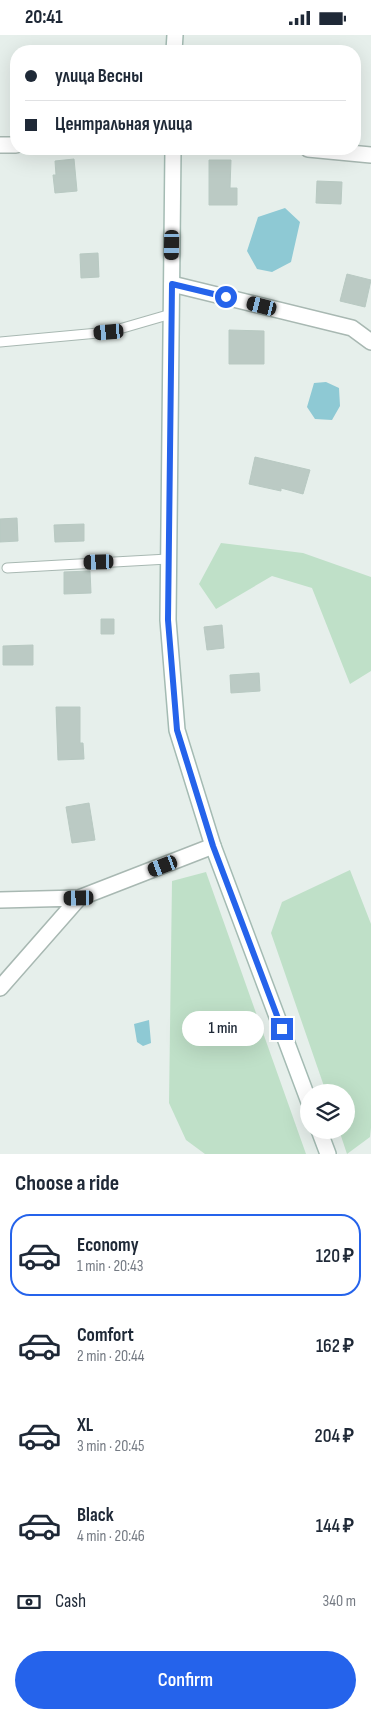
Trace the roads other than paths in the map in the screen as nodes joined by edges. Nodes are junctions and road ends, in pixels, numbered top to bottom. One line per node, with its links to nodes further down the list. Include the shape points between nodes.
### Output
1 (173, 155): 2 (main road)
2 (172, 284): 3 (main road); 5 (main road, via 352,328)
3 (171, 314): 4 (lane, via 109,332); 6 (main road)
4 (0, 342)
5 (371, 342)
6 (168, 559): 7 (lane); 8 (main road, via 168,620 177,730)
7 (7, 568)
8 (213, 846): 9 (main road); 12 (main road)
9 (79, 898): 10 (main road); 11 (main road)
10 (0, 899)
11 (0, 988)
12 (302, 1084)
13 (322, 1139): 14 (main road)
14 (328, 1154)

